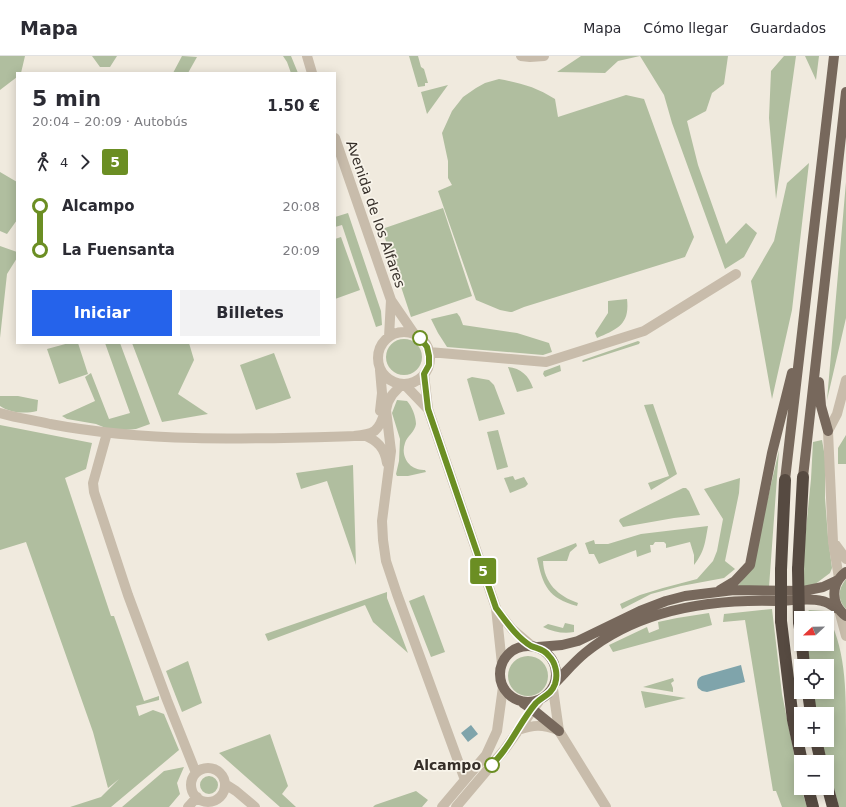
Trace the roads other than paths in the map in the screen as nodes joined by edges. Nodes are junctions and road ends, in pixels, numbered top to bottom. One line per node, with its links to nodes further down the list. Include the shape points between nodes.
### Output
1 (307, 56): 5 (street)
2 (521, 56): 3 (street)
3 (544, 56)
4 (834, 56): 10 (main road)
5 (312, 72)
6 (846, 92): 14 (main road)
7 (336, 141): 9 (street, Avenida de los Alfares)
8 (736, 274): 13 (street, via 644,331 546,362)
9 (391, 300): 11 (street, Avenida de los Alfares); 12 (street, Avenida de los Alfares)
10 (802, 332): 28 (main road); 32 (main road, via 772,453 750,565 735,581)
11 (415, 335): 12 (street, via 403,332); 13 (street, via 424,342)
12 (389, 337): 15 (street, via 379,351)
13 (429, 352): 16 (street, via 429,365)
14 (817, 359): 23 (main road, via 821,406); 27 (main road)
15 (379, 366): 18 (street, via 386,377 395,383); 25 (street, via 382,393 380,411 373,427)
16 (424, 374): 18 (street, via 417,381); 19 (street)
17 (846, 380): 22 (street)
18 (403, 384): 19 (street); 20 (street, via 392,395)
19 (428, 409): 33 (street)
20 (386, 410): 25 (street, via 376,430); 26 (street, via 391,458)
21 (0, 413): 24 (street, via 21,419)
22 (842, 414): 23 (street)
23 (828, 431): 29 (street)
24 (107, 433): 25 (street, via 177,438 251,439); 45 (street, via 93,483 94,492 128,595)
25 (363, 435): 26 (street, via 383,449)
26 (388, 468): 46 (street, via 382,522 386,561)
27 (803, 477): 34 (highway, bridge, via 798,569)
28 (785, 480): 44 (highway, bridge, via 781,621 793,720)
29 (833, 542): 30 (street); 31 (street)
30 (846, 559)
31 (841, 577): 32 (main road, via 823,587 802,591); 35 (main road, via 834,594)
32 (716, 592): 37 (main road, via 685,596 652,606 571,644)
33 (496, 608): 37 (street, via 512,629); 38 (street)
34 (799, 611)
35 (841, 612): 36 (street); 39 (main road, via 822,600 767,600 715,603 665,612 630,626 596,646 577,660)
36 (846, 636)
37 (535, 647): 38 (main road, via 526,646 514,650); 39 (main road, via 547,653 554,662)
38 (502, 664): 40 (main road, via 500,676)
39 (554, 686): 41 (main road); 43 (street)
40 (503, 687): 41 (main road, via 510,697); 46 (street, via 497,731 486,755)
41 (536, 705): 42 (street); 43 (main road)
42 (518, 730): 43 (street, via 539,725); 55 (street)
43 (560, 731): 56 (street)
44 (800, 755)
45 (196, 773): 47 (street, via 212,768 222,776); 50 (street, via 191,785)
46 (465, 780): 54 (street)
47 (224, 784): 51 (street, via 223,792); 53 (street)
48 (810, 795): 57 (highway)
49 (830, 795): 58 (highway)
50 (197, 797): 51 (street); 52 (street)
51 (211, 804)
52 (188, 807)
53 (255, 807)
54 (442, 807)
55 (456, 807)
56 (606, 807)
57 (813, 807)
58 (833, 807)

